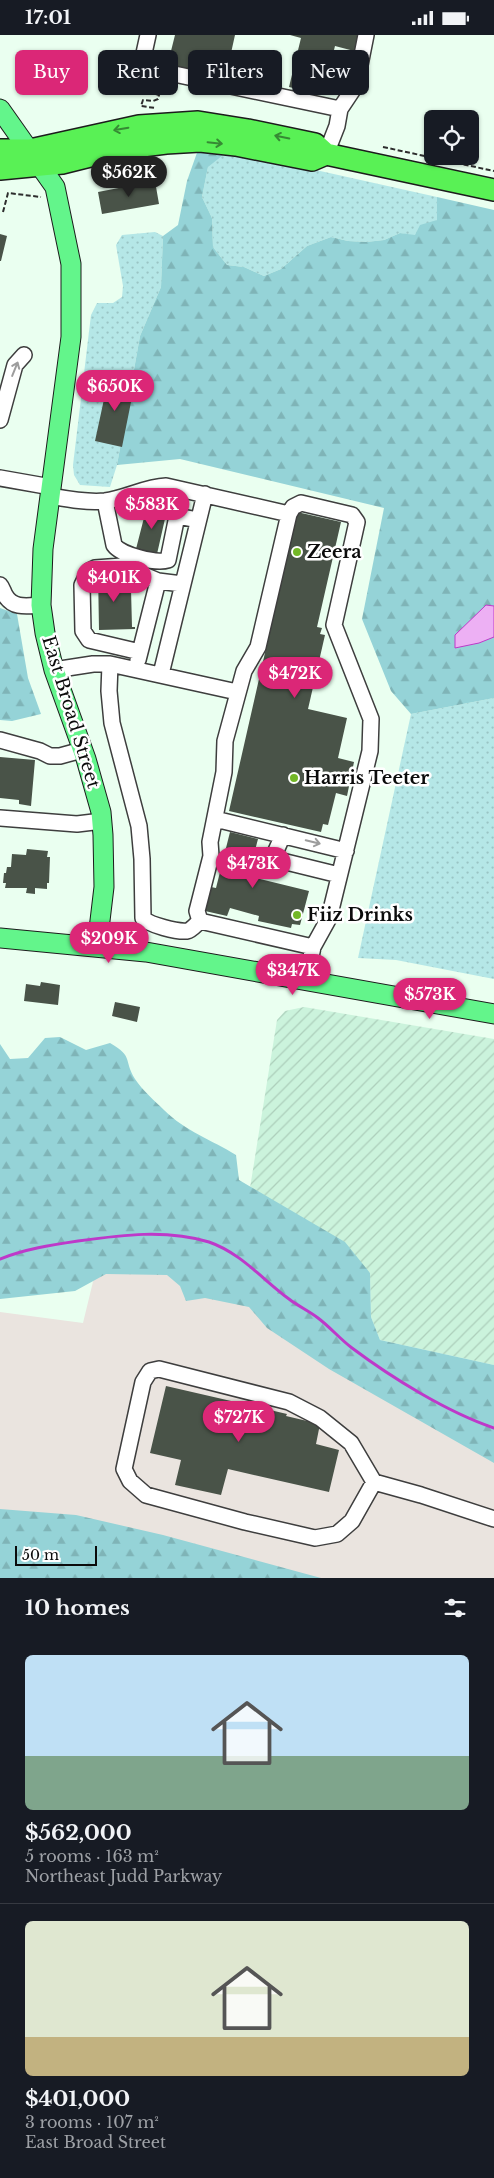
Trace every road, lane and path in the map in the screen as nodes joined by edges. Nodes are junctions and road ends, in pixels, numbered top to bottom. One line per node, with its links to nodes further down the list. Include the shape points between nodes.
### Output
1 (148, 35): 3 (street)
2 (366, 35): 8 (street, via 356,85)
3 (145, 50)
4 (178, 75): 8 (street)
5 (159, 95): 6 (path, via 153,101 143,100 142,106)
6 (158, 108)
7 (0, 109): 12 (main road, East Broad Street)
8 (340, 109): 11 (street)
9 (383, 147): 14 (path)
10 (0, 151): 12 (highway)
11 (326, 154): 12 (highway, via 315,144 198,122 139,126); 15 (highway)
12 (36, 158): 13 (highway); 21 (main road, East Broad Street, via 55,187 71,264 71,337)
13 (0, 169)
14 (494, 171)
15 (494, 190)
16 (41, 197): 17 (path, via 8,193)
17 (3, 212)
18 (24, 355): 19 (street, one-way to 18, via 15,365)
19 (0, 419)
20 (0, 478): 21 (street)
21 (50, 492): 23 (street, via 71,500); 31 (main road, East Broad Street)
22 (205, 495): 23 (street, via 173,487 153,487); 24 (street); 25 (street)
23 (105, 501): 26 (street, via 117,550 161,562)
24 (289, 514): 37 (street, via 258,647 244,671); 44 (street, via 301,503 352,515 357,522 334,625 371,719 370,751)
25 (198, 520): 26 (street, via 177,517); 27 (street)
26 (168, 560): 27 (street)
27 (187, 564): 29 (street)
28 (158, 581): 29 (street); 32 (street); 32 (street, via 122,567 95,568 85,576 82,585 85,636 89,640)
29 (182, 584): 36 (street)
30 (0, 585): 31 (street, via 14,604)
31 (41, 605): 35 (main road, East Broad Street)
32 (140, 652): 34 (street)
33 (110, 664): 34 (street); 35 (street); 46 (street, via 112,723 139,826 143,917 150,924 182,931 190,930)
34 (136, 669): 36 (street)
35 (54, 670): 39 (main road, East Broad Street)
36 (162, 675): 37 (street)
37 (237, 692): 41 (street, via 223,750 224,772)
38 (0, 739): 39 (street, via 50,757)
39 (82, 750): 42 (main road, East Broad Street, via 96,790)
40 (0, 818): 42 (street, via 77,824)
41 (215, 819): 43 (street); 46 (street, via 211,856 197,911)
42 (102, 821): 48 (main road, East Broad Street, via 104,887 99,929)
43 (283, 835): 44 (street, one-way to 44); 45 (street, via 275,853 278,860)
44 (346, 851): 45 (street)
45 (340, 875): 49 (street, via 329,918)
46 (200, 921): 49 (street)
47 (0, 938): 48 (main road)
48 (93, 945): 50 (main road, via 222,964)
49 (313, 947): 50 (street)
50 (306, 981): 51 (main road)
51 (494, 1014)
52 (374, 1482): 52 (street, via 351,1443 320,1418 289,1402 159,1369 150,1371 143,1382 124,1469 130,1481 146,1495 316,1538 337,1534 352,1521); 53 (street)
53 (494, 1519)

